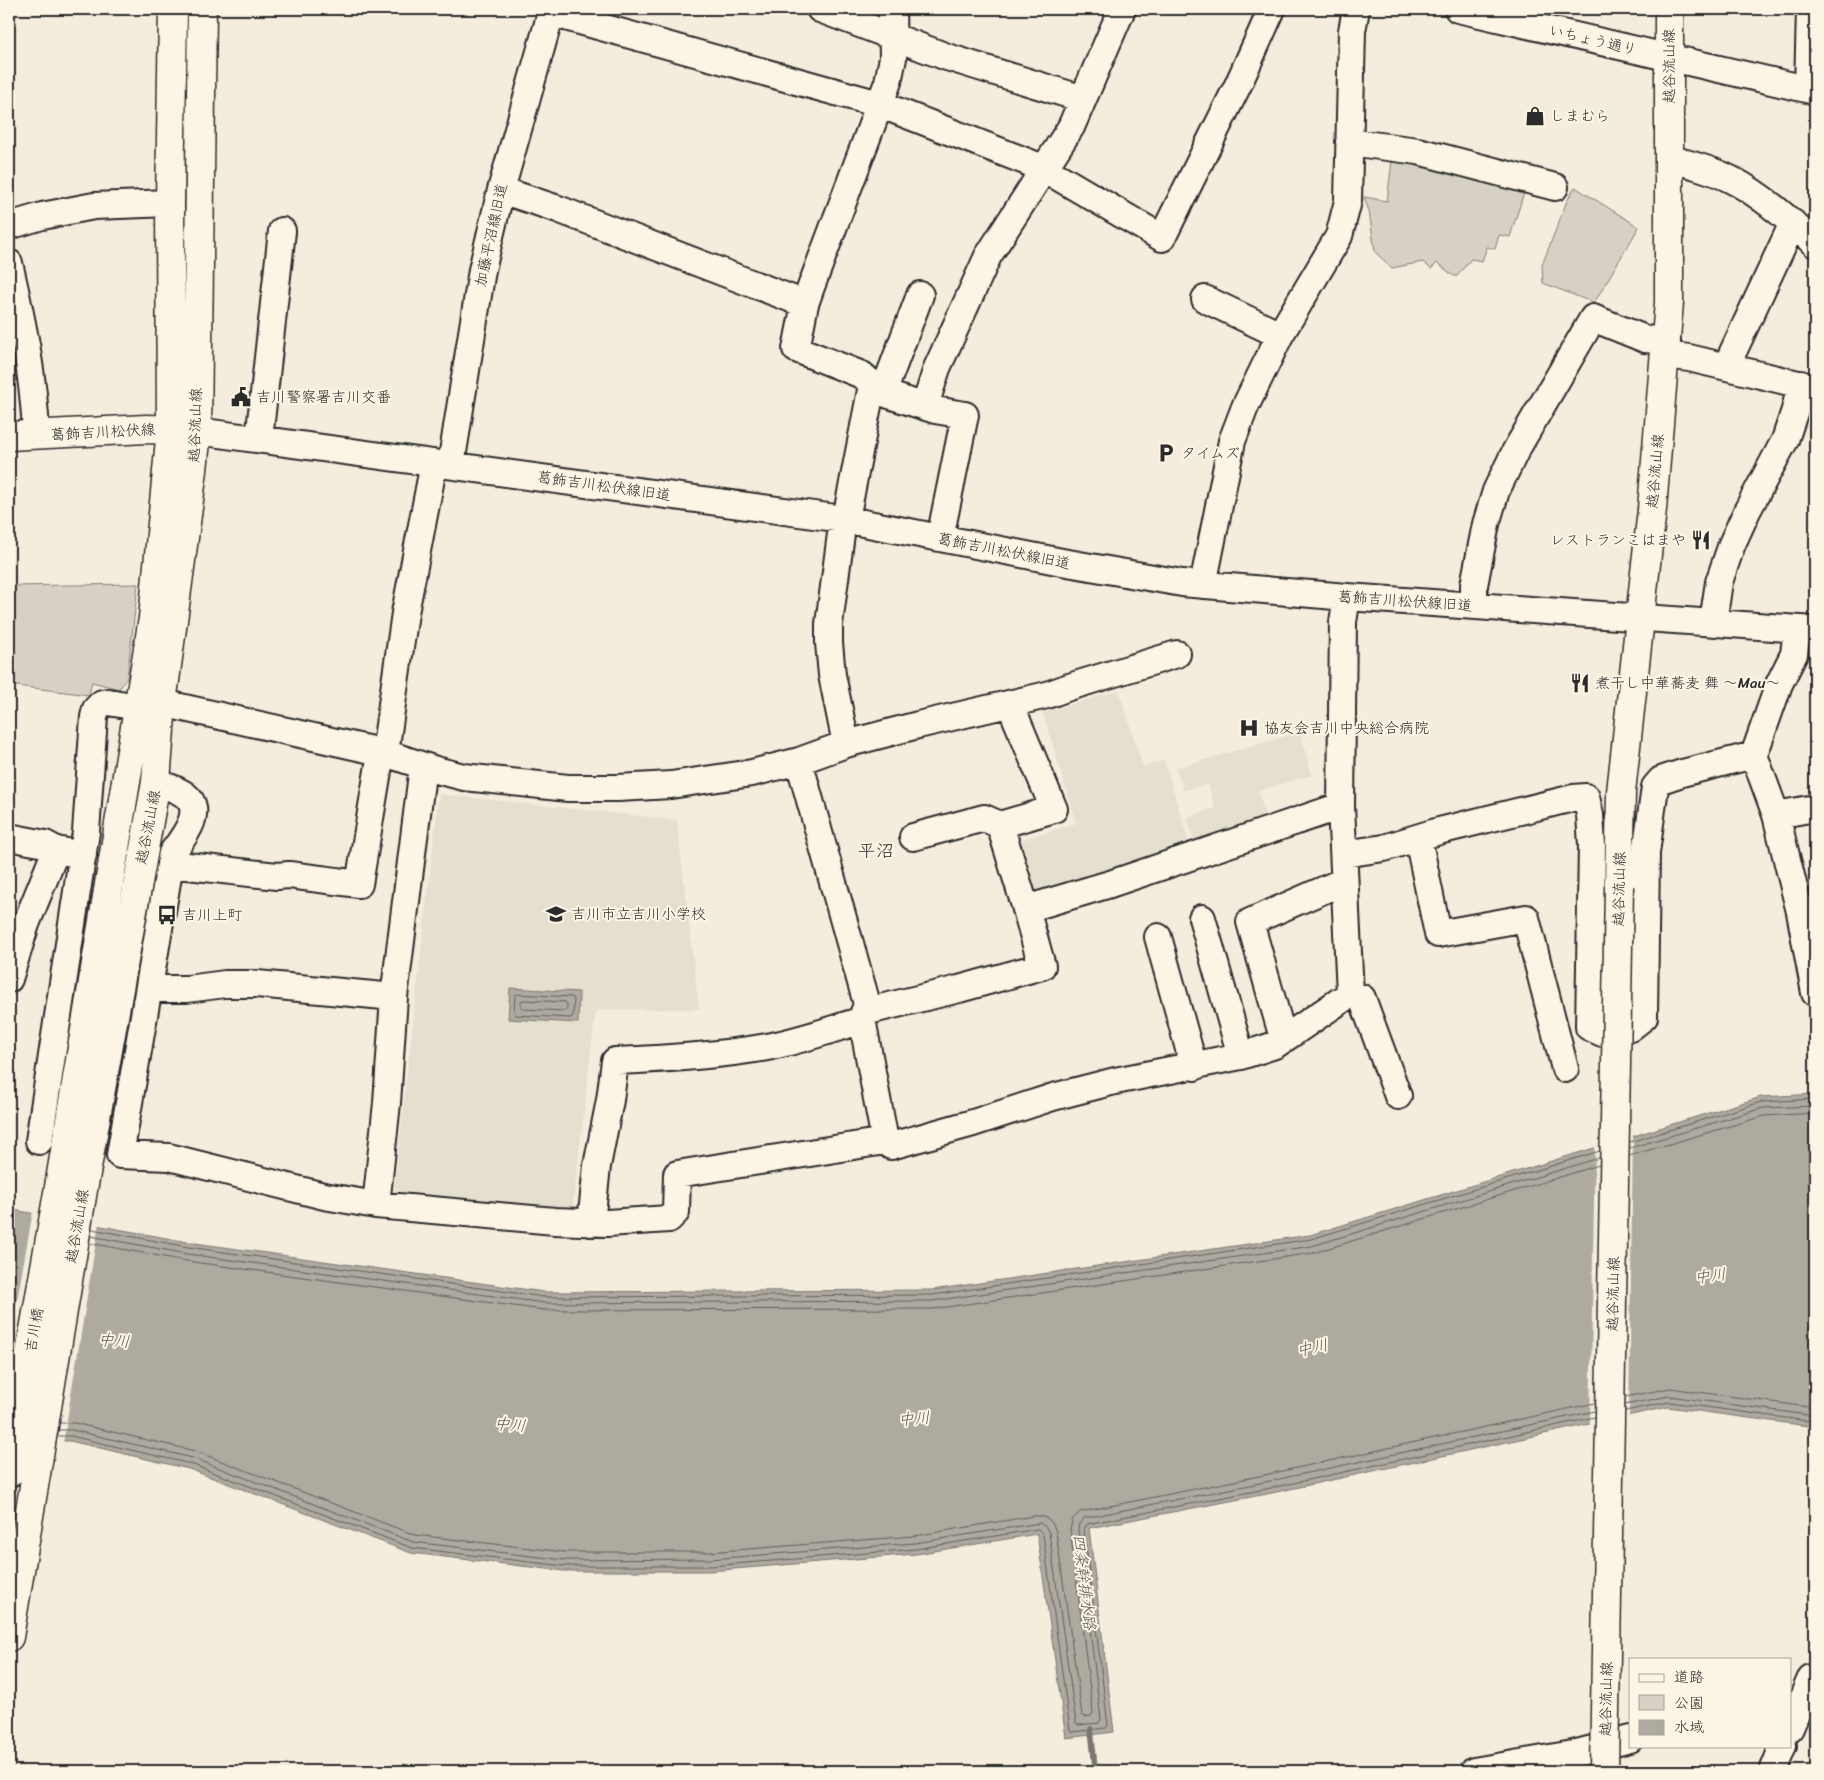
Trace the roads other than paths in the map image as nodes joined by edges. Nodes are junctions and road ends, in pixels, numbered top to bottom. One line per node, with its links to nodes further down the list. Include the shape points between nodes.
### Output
1 (173, 9): 22 (main road, 越谷流山線)
2 (202, 9): 37 (main road, 越谷流山線)
3 (820, 9): 12 (street)
4 (892, 9): 12 (street)
5 (1122, 9): 15 (street)
6 (1272, 9): 19 (street, via 1162,238)
7 (1356, 9): 17 (street, via 1352,31)
8 (1458, 9): 13 (street, いちょう通り)
9 (1669, 9): 13 (main road, 越谷流山線)
10 (1810, 9): 14 (street)
11 (551, 11): 16 (street); 21 (street, 加藤平沼線旧道)
12 (893, 37): 15 (street); 16 (street, via 888,82)
13 (1669, 57): 14 (street, いちょう通り); 18 (main road, 越谷流山線)
14 (1812, 90)
15 (1083, 99): 19 (street, via 1071,127)
16 (879, 104): 19 (street); 30 (street)
17 (1349, 142): 20 (street, via 1418,151); 31 (street, via 1348,201 1340,236)
18 (1670, 159): 23 (street, via 1733,180); 32 (main road, 越谷流山線)
19 (1043, 168): 36 (street, via 988,256 937,368)
20 (1555, 187)
21 (501, 190): 30 (street); 41 (street, 加藤平沼線旧道)
22 (170, 203): 24 (street, via 94,206); 37 (main road, 越谷流山線)
23 (1793, 223): 26 (street); 33 (street)
24 (9, 226)
25 (282, 231): 40 (street)
26 (1815, 244)
27 (9, 263): 38 (street, via 30,364)
28 (920, 295): 35 (street)
29 (1205, 299): 31 (street)
30 (805, 304): 35 (street, via 796,349 862,375)
31 (1280, 335): 44 (street, via 1232,441)
32 (1666, 348): 33 (street, via 1689,358); 46 (street, via 1593,318 1516,450 1496,491 1474,585); 47 (main road, 越谷流山線)
33 (1726, 367): 34 (street)
34 (1808, 386): 48 (street, via 1795,410 1785,440 1732,544 1719,582)
35 (878, 389): 36 (street); 42 (street)
36 (925, 406): 43 (street, via 965,415)
37 (184, 430): 38 (main road, 葛飾吉川松伏線); 40 (street, 葛飾吉川松伏線旧道); 52 (main road, 越谷流山線, via 153,618)
38 (36, 435): 39 (main road, 葛飾吉川松伏線)
39 (9, 436)
40 (259, 439): 41 (street, 葛飾吉川松伏線旧道)
41 (442, 464): 42 (street, 葛飾吉川松伏線旧道); 54 (street, 加藤平沼線旧道, via 405,613)
42 (845, 519): 43 (street, 葛飾吉川松伏線旧道); 53 (street, via 829,634 832,675)
43 (940, 538): 44 (street, 葛飾吉川松伏線旧道, via 1138,577)
44 (1203, 586): 45 (street, 葛飾吉川松伏線旧道)
45 (1347, 597): 46 (street, 葛飾吉川松伏線旧道); 59 (street, via 1343,622)
46 (1474, 606): 47 (street, 葛飾吉川松伏線旧道)
47 (1640, 618): 48 (street, 葛飾吉川松伏線旧道); 98 (main road, 越谷流山線, bridge, via 1621,792)
48 (1713, 622): 49 (street, 葛飾吉川松伏線旧道)
49 (1806, 629): 55 (street, via 1779,684)
50 (1177, 654): 51 (street)
51 (1010, 704): 53 (street); 62 (street, via 1054,809)
52 (150, 705): 54 (street); 58 (main road, 越谷流山線); 68 (street, via 102,702 96,709); 88 (main road, 越谷流山線)
53 (846, 744): 56 (street)
54 (383, 753): 57 (street); 69 (street, 加藤平沼線旧道, via 358,884)
55 (1754, 755): 61 (street); 65 (street, via 1682,773 1661,780 1655,787 1646,853 1644,1017 1630,1028 1602,1033 1590,1027 1592,845 1586,797)
56 (799, 761): 57 (street, via 721,779 671,786 618,788 533,785 464,777); 80 (street, via 867,1004)
57 (423, 766): 79 (street)
58 (156, 782): 69 (street, via 186,796 192,805 188,830 172,853); 88 (main road, 越谷流山線)
59 (1341, 806): 67 (street); 71 (street)
60 (1815, 808): 61 (street)
61 (1776, 815): 72 (street)
62 (1000, 825): 64 (street, via 984,818); 71 (street)
63 (9, 837): 66 (street, via 44,844)
64 (913, 837)
65 (1418, 838): 67 (street, via 1384,848); 84 (street, via 1438,934 1526,918)
66 (56, 850): 68 (street); 75 (street, via 26,924)
67 (1344, 854): 70 (street)
68 (83, 855): 86 (street)
69 (170, 864): 76 (street)
70 (1344, 881): 78 (street); 81 (street, via 1250,922)
71 (1026, 909): 80 (street, via 1042,966)
72 (1808, 911): 77 (street)
73 (1202, 918): 82 (street)
74 (1158, 938): 83 (street)
75 (9, 979)
76 (149, 989): 79 (street, via 257,984); 89 (street, via 120,1155 169,1157 324,1196)
77 (1815, 993)
78 (1350, 994): 81 (street); 85 (street, via 1362,998)
79 (394, 997): 89 (street)
80 (863, 1016): 87 (street); 90 (street, via 803,1039 766,1047 615,1060)
81 (1283, 1038): 82 (street, via 1275,1045)
82 (1241, 1056): 83 (street)
83 (1194, 1067): 87 (street, via 1115,1081 890,1146)
84 (1565, 1069)
85 (1398, 1096)
86 (40, 1141)
87 (885, 1141): 90 (street, via 676,1174 676,1212 669,1219)
88 (71, 1189): 91 (main road, 吉川橋); 92 (main road, 越谷流山線)
89 (376, 1205): 90 (street)
90 (591, 1223)
91 (9, 1473)
92 (9, 1636)
93 (1805, 1679): 94 (street)
94 (1792, 1721)
95 (1629, 1739): 97 (street, via 1573,1754)
96 (1782, 1748): 99 (street)
97 (1474, 1771)
98 (1604, 1771)
99 (1773, 1771)

